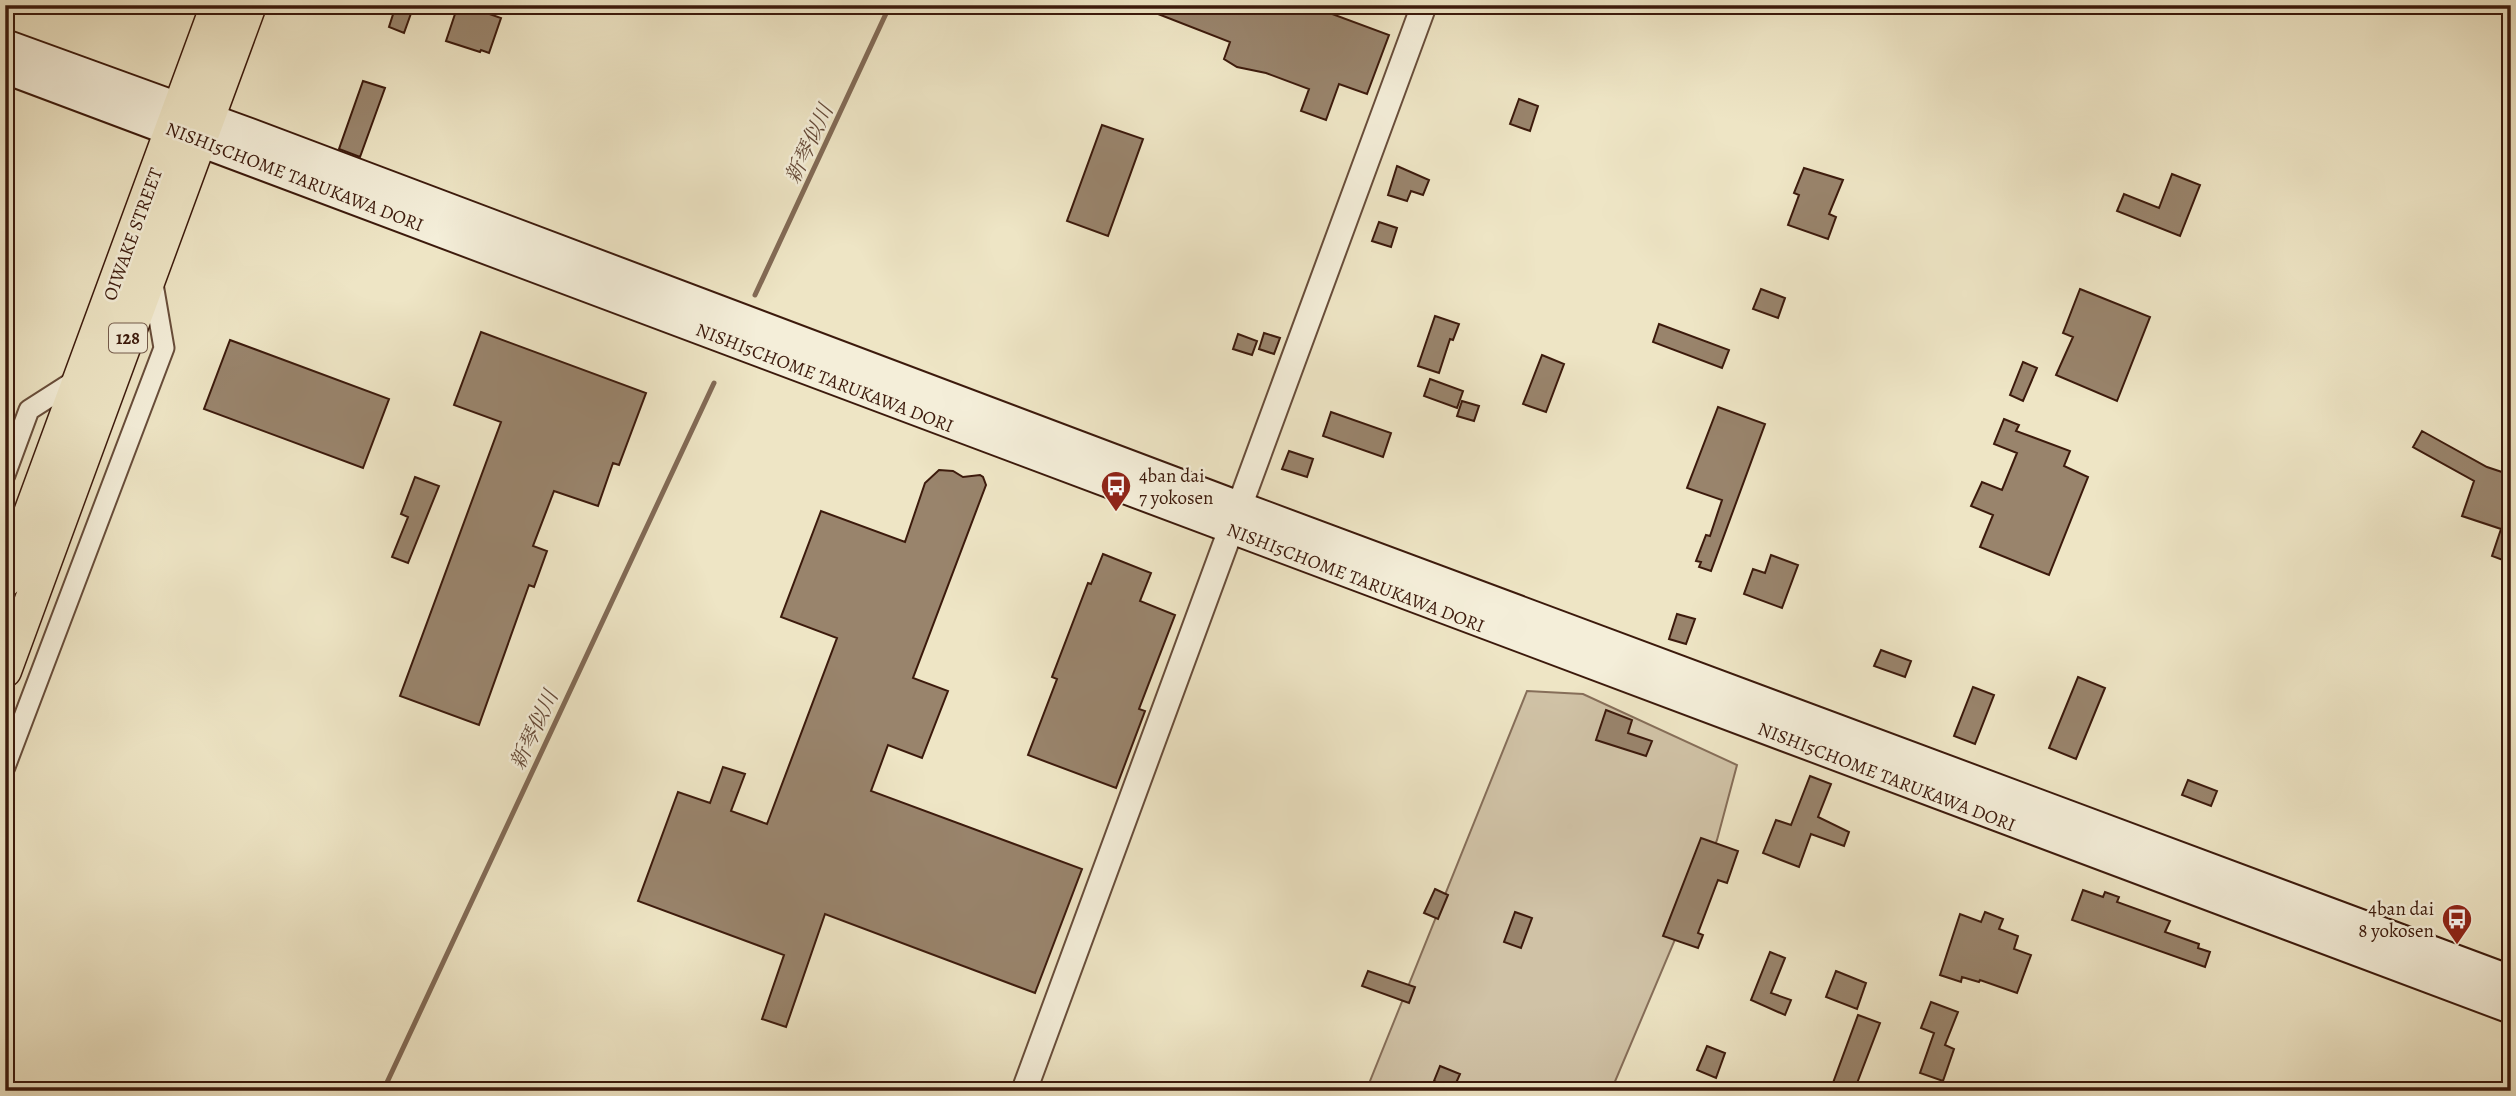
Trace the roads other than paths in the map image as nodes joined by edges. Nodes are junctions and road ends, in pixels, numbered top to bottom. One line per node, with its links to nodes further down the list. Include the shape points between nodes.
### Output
1 (217, 5): 6 (main road, OIWAKE STREET / 128)
2 (250, 5): 6 (main road, 128)
3 (1424, 5): 10 (street)
4 (5, 44): 6 (main road, NISHI5CHOME TARUKAWA DORI)
5 (5, 69): 6 (main road, NISHI5CHOME TARUKAWA DORI)
6 (190, 124): 7 (main road, 128); 8 (main road, OIWAKE STREET / 128); 10 (main road, NISHI5CHOME TARUKAWA DORI)
7 (152, 274): 12 (main road, 128); 13 (street, via 164,348)
8 (80, 378): 9 (street, via 29,410); 11 (main road, OIWAKE STREET / 128)
9 (5, 475)
10 (1235, 518): 14 (main road, NISHI5CHOME TARUKAWA DORI); 15 (main road, NISHI5CHOME TARUKAWA DORI); 16 (street)
11 (5, 581)
12 (5, 671)
13 (5, 767)
14 (2511, 980)
15 (2511, 1009)
16 (1024, 1091)

